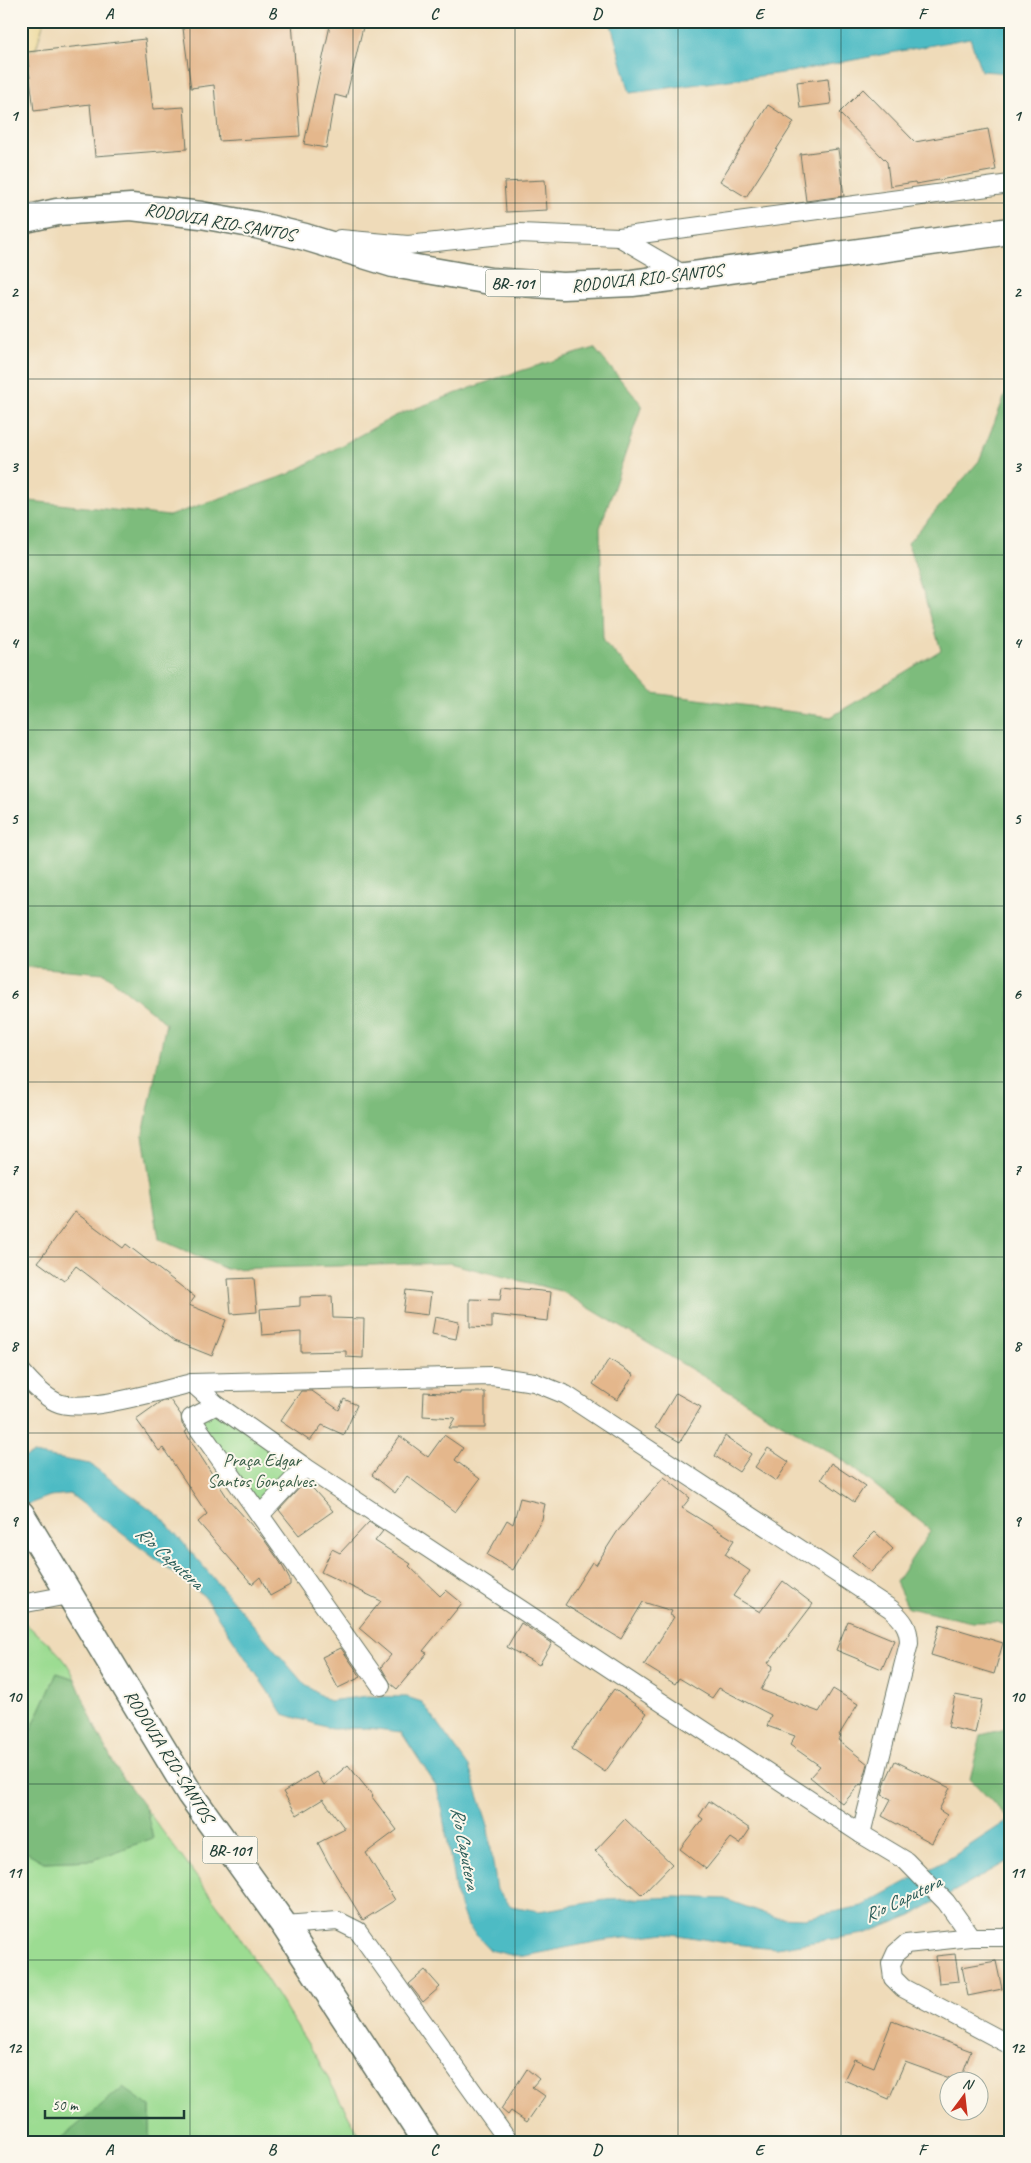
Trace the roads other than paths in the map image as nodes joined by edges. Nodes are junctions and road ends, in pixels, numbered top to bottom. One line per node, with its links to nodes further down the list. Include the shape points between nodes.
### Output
1 (1010, 184): 5 (street)
2 (21, 220): 4 (highway, RODOVIA RIO-SANTOS / BR-101, via 57,212 131,207 247,223)
3 (1010, 231): 6 (highway, RODOVIA RIO-SANTOS / BR-101)
4 (305, 237): 5 (street, via 408,245 519,233); 6 (highway, RODOVIA RIO-SANTOS / BR-101, via 393,264 490,281 562,286)
5 (619, 237): 6 (street)
6 (686, 276)
7 (21, 1371): 8 (street, via 34,1386 57,1402 77,1406)
8 (192, 1383): 9 (street); 16 (street, via 492,1376 534,1382 566,1395 891,1609 909,1631 909,1643)
9 (217, 1405): 10 (street); 12 (street, via 191,1418)
10 (305, 1467): 12 (street); 16 (street)
11 (21, 1514): 13 (highway, RODOVIA RIO-SANTOS / BR-101)
12 (260, 1515): 15 (street)
13 (68, 1595): 14 (street); 17 (highway, RODOVIA RIO-SANTOS / BR-101, via 190,1794)
14 (21, 1604)
15 (381, 1686)
16 (861, 1834): 18 (street, via 906,1862 946,1902)
17 (284, 1925): 21 (highway, RODOVIA RIO-SANTOS / BR-101); 22 (street, via 338,1921 358,1931)
18 (971, 1937): 19 (street); 20 (street, via 906,1944 896,1953 891,1964 893,1978 903,1988)
19 (1010, 1937)
20 (1010, 2045)
21 (426, 2142)
22 (509, 2142)

